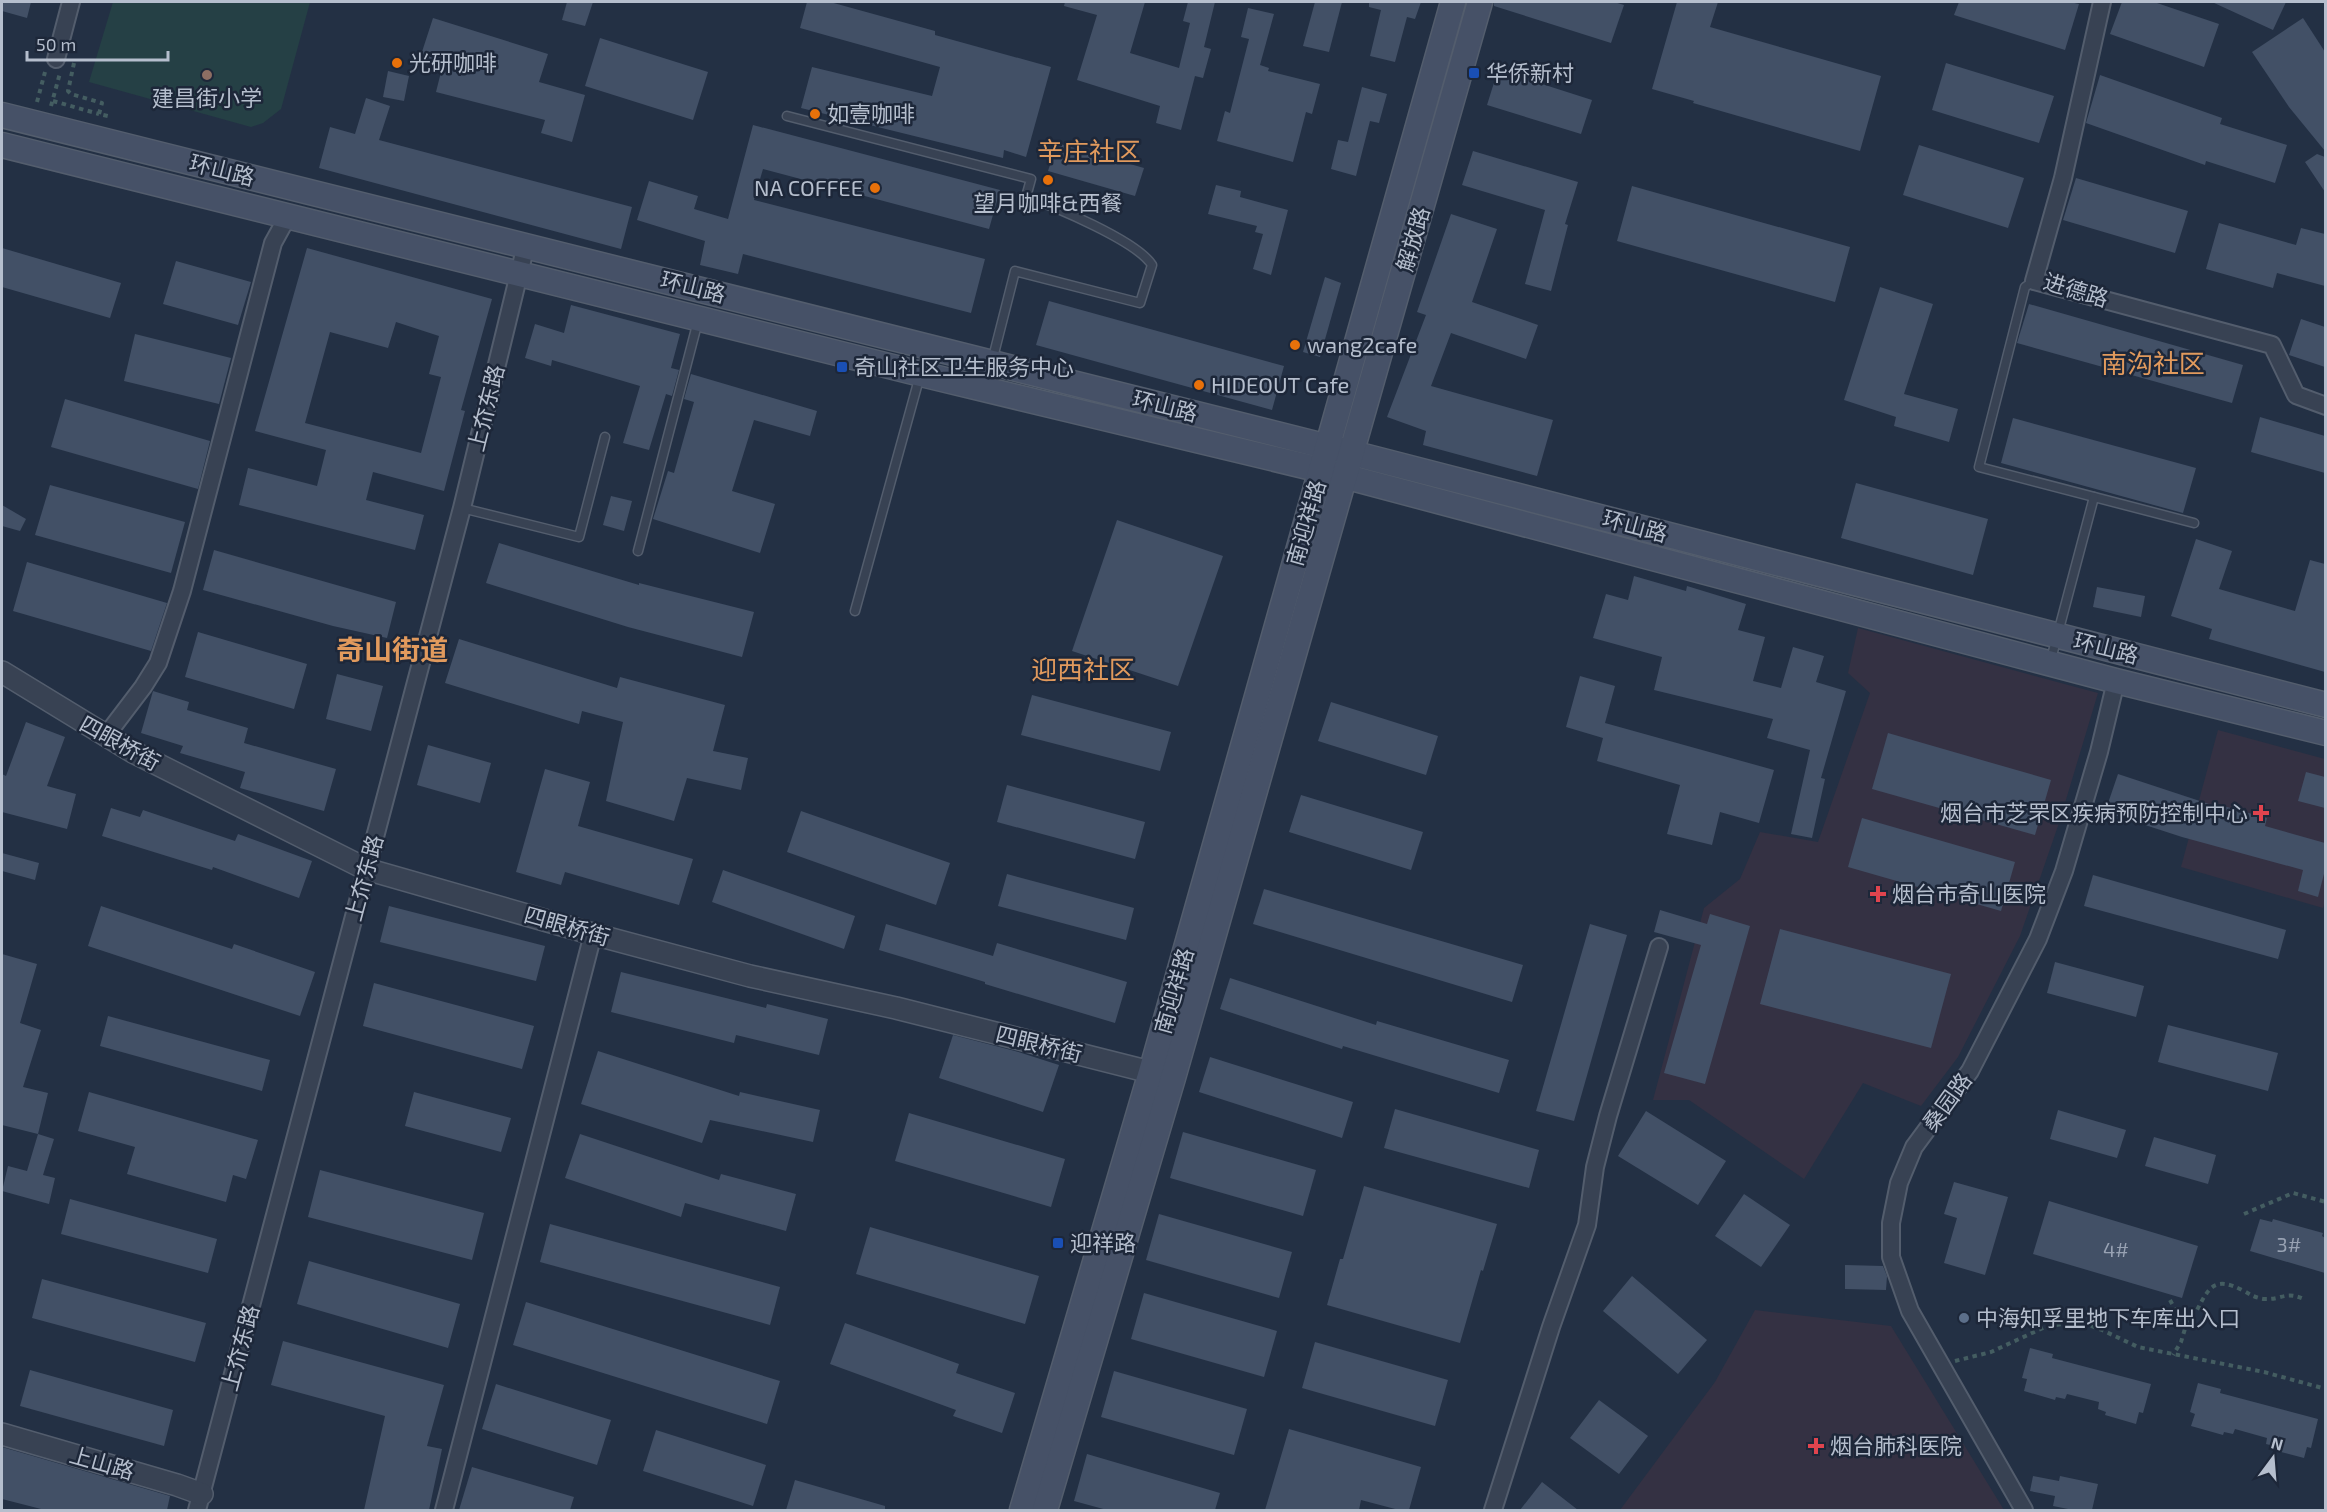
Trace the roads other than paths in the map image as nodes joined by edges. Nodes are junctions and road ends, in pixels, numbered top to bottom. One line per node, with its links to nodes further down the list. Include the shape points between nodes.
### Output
1 (71, 2): 5 (street)
2 (1453, 2): 21 (main road, 解放路)
3 (1480, 2): 20 (main road, 解放路)
4 (2102, 2): 12 (street, 进德路, via 2063,178)
5 (54, 65)
6 (2, 115): 10 (main road, 环山路)
7 (787, 116): 15 (lane, via 1031,179 1026,197 1057,207 1131,246 1152,265 1140,303 1015,271)
8 (2, 145): 9 (main road, 环山路)
9 (300, 218): 11 (main road, 环山路); 34 (street, via 284,222 273,243 182,591 158,663)
10 (526, 245): 11 (street, 上夼东路); 14 (main road, 环山路)
11 (519, 273): 13 (main road, 环山路); 24 (street, 上夼东路)
12 (2034, 281): 18 (street, 进德路, via 2272,345 2296,395); 23 (lane, via 2025,288 1979,467)
13 (699, 318): 16 (main road, 环山路); 26 (lane)
14 (928, 346): 15 (main road, 环山路); 16 (lane)
15 (992, 363): 17 (lane); 21 (main road, 环山路)
16 (921, 374): 17 (main road, 环山路); 27 (lane)
17 (985, 389): 21 (main road, 环山路)
18 (2325, 406)
19 (605, 437): 24 (lane, via 579,537)
20 (1352, 453): 21 (main road, 环山路); 22 (main road, 解放路); 28 (main road, 环山路)
21 (1324, 458): 22 (main road, 环山路); 38 (main road, 南迎祥路)
22 (1345, 476): 29 (main road, 环山路); 38 (main road, 南迎祥路)
23 (2094, 497): 25 (lane); 28 (lane)
24 (462, 508): 35 (street, 上夼东路)
25 (2194, 523)
26 (638, 550)
27 (855, 611)
28 (2057, 636): 29 (lane); 32 (main road, 环山路)
29 (2050, 663): 31 (main road, 环山路)
30 (2, 672): 34 (street, 四眼桥街)
31 (2116, 681): 33 (main road, 环山路); 45 (street, 桑园路, via 2064,871 2038,939 1970,1071 1914,1147 1899,1183 1891,1223 1891,1257 1910,1311)
32 (2325, 705)
33 (2325, 734)
34 (105, 737): 35 (street, 四眼桥街)
35 (366, 869): 36 (street, 四眼桥街); 40 (street, 上夼东路)
36 (593, 934): 38 (street, 四眼桥街, via 750,976); 41 (street)
37 (1659, 947): 44 (street, via 1608,1116 1595,1167 1587,1225)
38 (1162, 1075): 42 (main road, 南迎祥路); 43 (main road, 南迎祥路)
39 (2, 1434): 40 (street, 上山路, via 177,1485)
40 (199, 1502)
41 (444, 1510)
42 (1022, 1510)
43 (1046, 1510)
44 (1493, 1510)
45 (2024, 1510)

